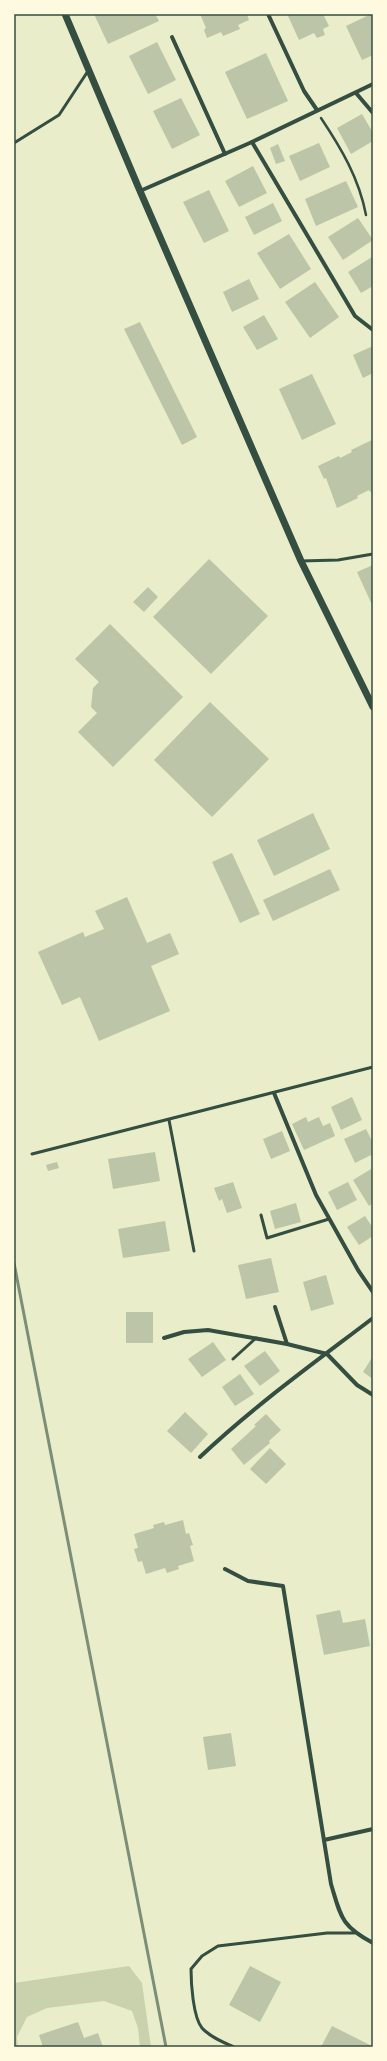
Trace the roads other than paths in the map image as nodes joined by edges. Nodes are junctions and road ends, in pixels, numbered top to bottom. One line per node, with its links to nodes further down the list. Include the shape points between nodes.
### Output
1 (65, 14): 4 (street)
2 (268, 14): 7 (street, via 304,91)
3 (172, 38): 11 (street)
4 (89, 70): 9 (lane, via 60,115); 12 (street)
5 (373, 84): 6 (street)
6 (356, 93): 7 (street); 8 (street)
7 (317, 110): 10 (street)
8 (373, 113)
9 (14, 142)
10 (252, 142): 11 (street); 13 (street, via 355,316)
11 (225, 154): 12 (street)
12 (140, 191): 15 (street)
13 (373, 330)
14 (373, 554): 15 (lane, via 338,560)
15 (301, 561): 16 (street)
16 (373, 707)
17 (373, 1067): 18 (lane)
18 (274, 1093): 19 (lane); 22 (street, via 316,1195)
19 (169, 1120): 20 (lane); 23 (lane)
20 (32, 1154)
21 (261, 1215): 22 (lane, via 267,1238)
22 (329, 1219): 24 (street)
23 (194, 1251)
24 (373, 1292)
25 (275, 1307): 29 (street)
26 (373, 1318): 30 (street)
27 (164, 1338): 28 (street, via 184,1332 208,1330)
28 (256, 1338): 29 (street); 31 (lane)
29 (287, 1344): 30 (street)
30 (326, 1354): 32 (street, via 357,1385); 33 (street, via 261,1403)
31 (233, 1359)
32 (373, 1395)
33 (200, 1457)
34 (225, 1569): 36 (street, via 248,1580 283,1586)
35 (373, 1829): 36 (street)
36 (324, 1840): 37 (street, via 331,1884 339,1910 345,1923)
37 (354, 1933): 38 (street); 39 (lane, via 218,1946 202,1956 191,1969 195,2006 201,2027)
38 (373, 1943)
39 (234, 2047)

